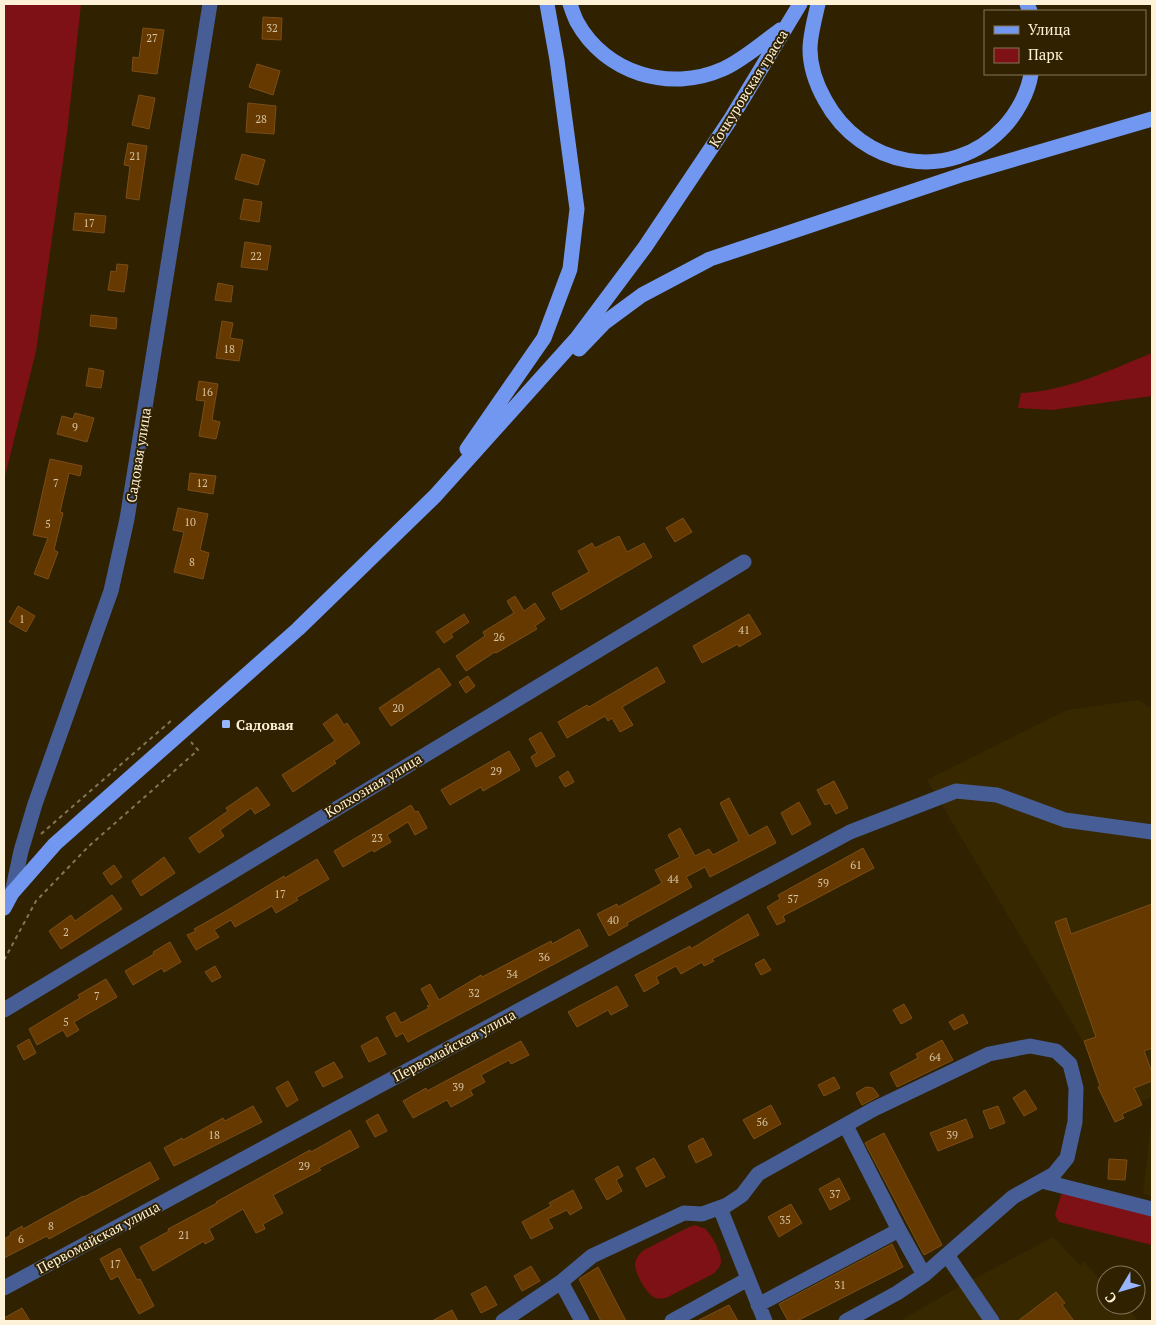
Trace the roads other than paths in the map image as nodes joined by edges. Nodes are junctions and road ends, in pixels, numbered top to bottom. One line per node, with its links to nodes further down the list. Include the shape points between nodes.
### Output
1 (210, 4): 13 (street, Садовая улица, via 127,519 111,591 35,804)
2 (547, 4): 10 (main road, via 577,208 570,269 544,338)
3 (570, 4): 6 (main road, via 576,21 593,44 616,64 642,76 666,80 689,79 723,69)
4 (800, 4): 6 (main road, Кочкуровская трасса)
5 (818, 4): 7 (main road, via 810,48 816,82 831,112 857,140 887,156 913,162 943,162 969,152 995,137 1015,116)
6 (787, 25): 9 (main road, Кочкуровская трасса, via 730,120 646,247 577,338)
7 (1032, 75)
8 (1152, 119): 9 (main road, via 964,174 710,259 642,295 604,323)
9 (470, 458): 10 (main road)
10 (435, 496): 13 (main road, via 298,629 55,844)
11 (744, 562): 14 (street, Колхозная улица)
12 (1152, 832): 24 (street, Первомайская улица, via 1065,820 996,796 956,791 850,832)
13 (6, 903)
14 (4, 1010)
15 (846, 1126): 16 (street, via 874,1109 989,1054 1030,1046 1056,1051 1070,1064 1076,1088 1075,1122 1067,1158 1054,1174); 17 (street, via 758,1174 742,1195); 19 (street)
16 (1042, 1181): 18 (street); 20 (street, via 1013,1197)
17 (720, 1208): 22 (street); 23 (street, via 702,1214 684,1213 592,1256)
18 (1152, 1209)
19 (899, 1230): 21 (street); 25 (street)
20 (947, 1255): 21 (street); 31 (street)
21 (924, 1274): 30 (street)
22 (748, 1280): 25 (street); 28 (street)
23 (561, 1282): 26 (street); 27 (street)
24 (4, 1288)
25 (758, 1305): 29 (street)
26 (503, 1321)
27 (582, 1321)
28 (672, 1321)
29 (764, 1321)
30 (846, 1321)
31 (992, 1321)

